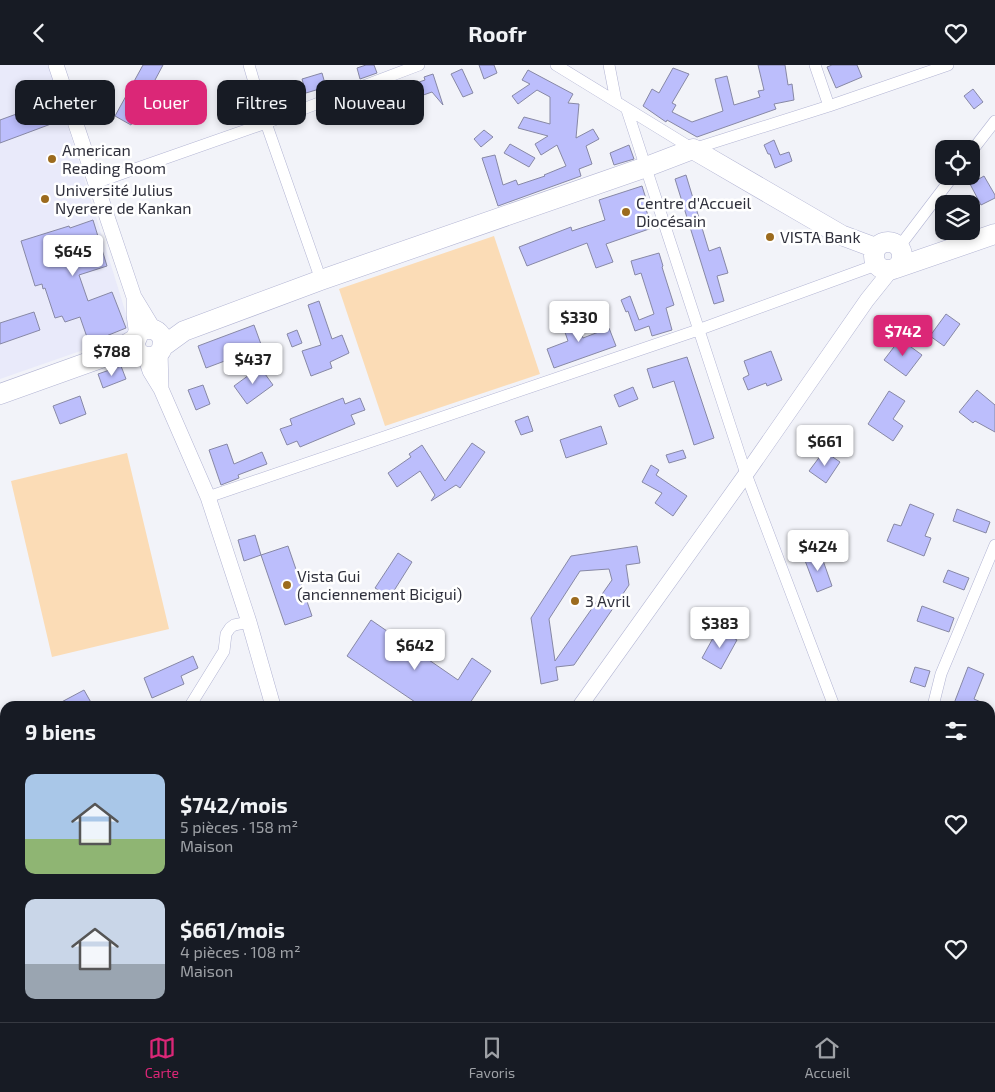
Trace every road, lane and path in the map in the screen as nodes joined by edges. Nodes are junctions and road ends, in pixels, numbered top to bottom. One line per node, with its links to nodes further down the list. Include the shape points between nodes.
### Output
1 (56, 65): 19 (main road)
2 (249, 65): 8 (street)
3 (419, 65): 11 (street)
4 (556, 65): 9 (street)
5 (609, 65): 9 (street)
6 (815, 65): 10 (street)
7 (948, 65): 10 (street)
8 (253, 80)
9 (616, 101): 12 (street)
10 (829, 106): 17 (street)
11 (306, 108)
12 (627, 109): 17 (street); 18 (street)
13 (995, 121): 16 (street)
14 (260, 125): 19 (street)
15 (267, 125): 23 (street)
16 (980, 140)
17 (693, 149): 18 (highway); 22 (highway)
18 (646, 167): 23 (highway); 24 (street)
19 (95, 183): 25 (main road)
20 (946, 185): 22 (street)
21 (995, 234): 22 (highway, via 932,255)
22 (887, 260): 24 (street); 27 (main road, via 867,300)
23 (321, 280): 25 (highway)
24 (698, 330): 27 (street); 28 (street)
25 (149, 343): 26 (highway); 28 (main road, via 150,371 162,389)
26 (0, 394)
27 (746, 474): 33 (main road); 34 (street)
28 (208, 497): 30 (main road)
29 (995, 545): 35 (street, via 941,674)
30 (249, 623): 31 (street, via 230,628 224,651); 32 (main road)
31 (193, 701)
32 (272, 701)
33 (584, 701)
34 (832, 701)
35 (934, 701)

